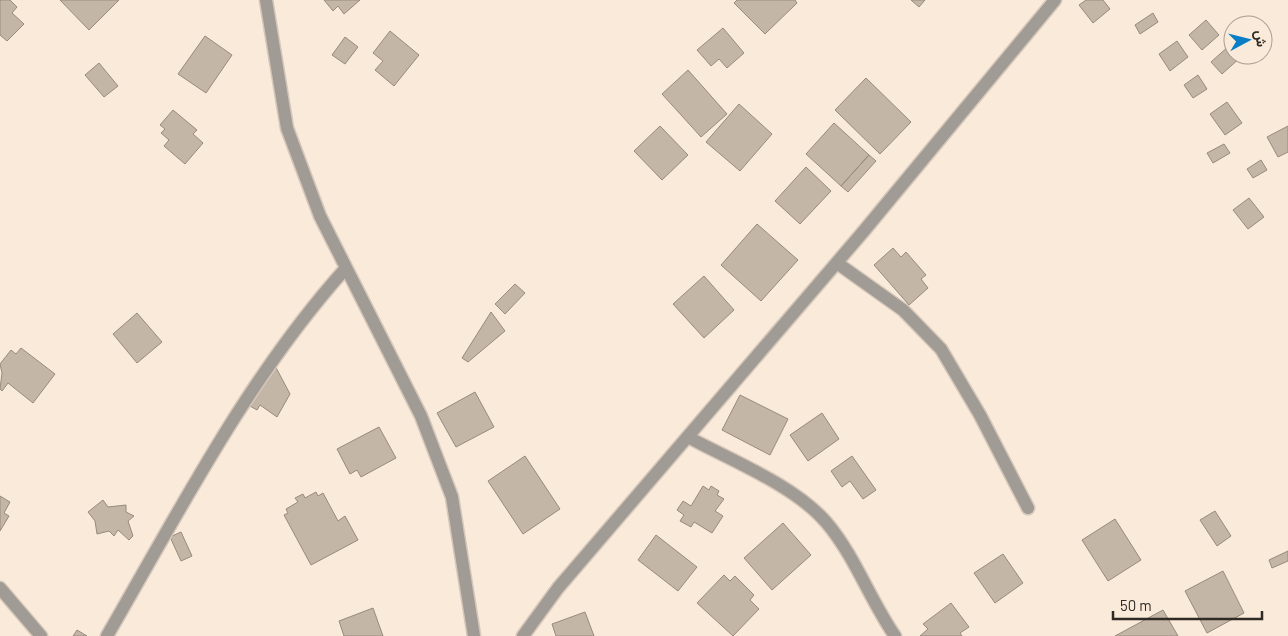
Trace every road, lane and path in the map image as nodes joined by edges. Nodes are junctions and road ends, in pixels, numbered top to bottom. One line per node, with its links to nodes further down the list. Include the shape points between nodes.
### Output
1 (266, 0): 4 (street, via 287,128 320,216)
2 (1055, 0): 3 (street)
3 (837, 263): 5 (street); 6 (street, via 903,310 941,349)
4 (346, 268): 9 (street, via 312,307 259,382); 10 (street, via 422,416 452,497)
5 (688, 437): 11 (street, via 558,588); 12 (street, via 807,503 827,523 850,557)
6 (1028, 508)
7 (0, 588): 8 (street)
8 (41, 636)
9 (106, 636)
10 (474, 636)
11 (523, 636)
12 (895, 636)

